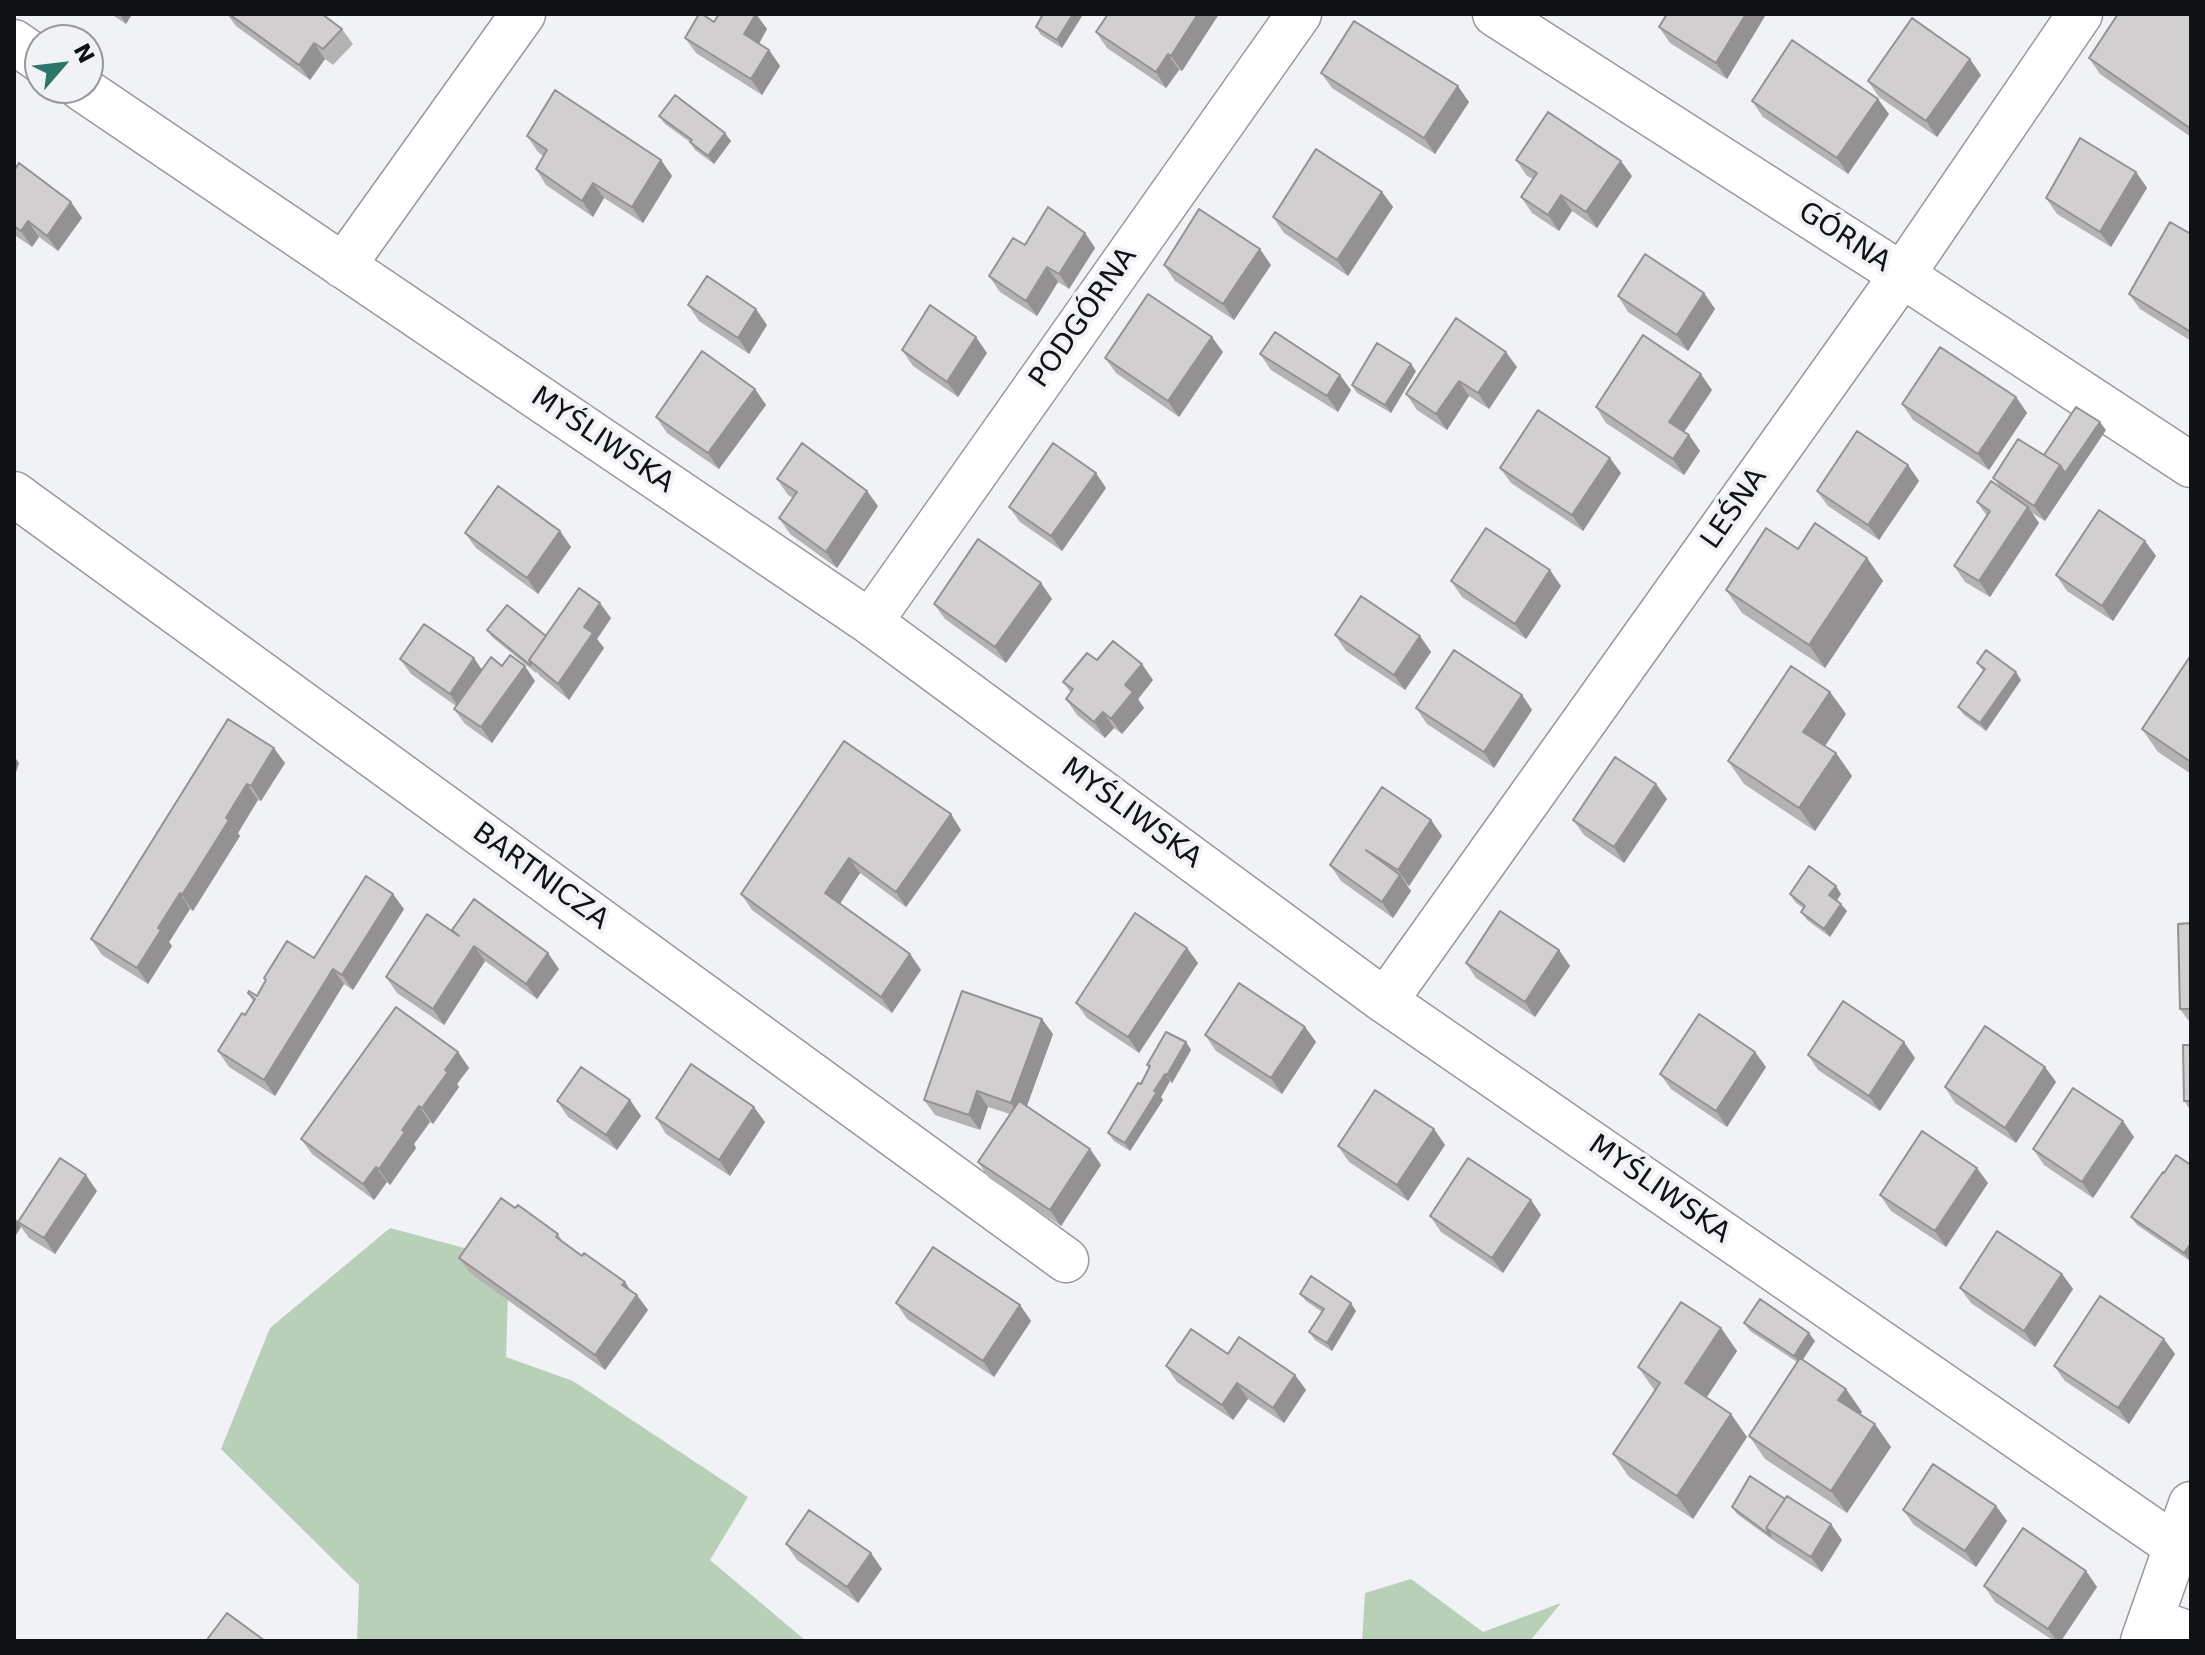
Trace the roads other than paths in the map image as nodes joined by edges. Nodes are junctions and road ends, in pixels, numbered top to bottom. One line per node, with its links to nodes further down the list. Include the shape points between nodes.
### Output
1 (523, 14): 6 (street)
2 (1299, 14): 10 (street, PODGÓRNA)
3 (1495, 14): 7 (street, GÓRNA)
4 (2080, 14): 7 (street, LEŚNA)
5 (104, 104): 6 (street, MYŚLIWSKA)
6 (343, 266): 10 (street, MYŚLIWSKA)
7 (1902, 275): 8 (street, GÓRNA); 11 (street, LEŚNA)
8 (2191, 465)
9 (14, 494): 12 (street, BARTNICZA)
10 (870, 622): 11 (street, MYŚLIWSKA)
11 (1385, 1001): 14 (street, MYŚLIWSKA)
12 (1066, 1260)
13 (2191, 1504): 14 (street)
14 (2177, 1547): 15 (street)
15 (2162, 1632)

